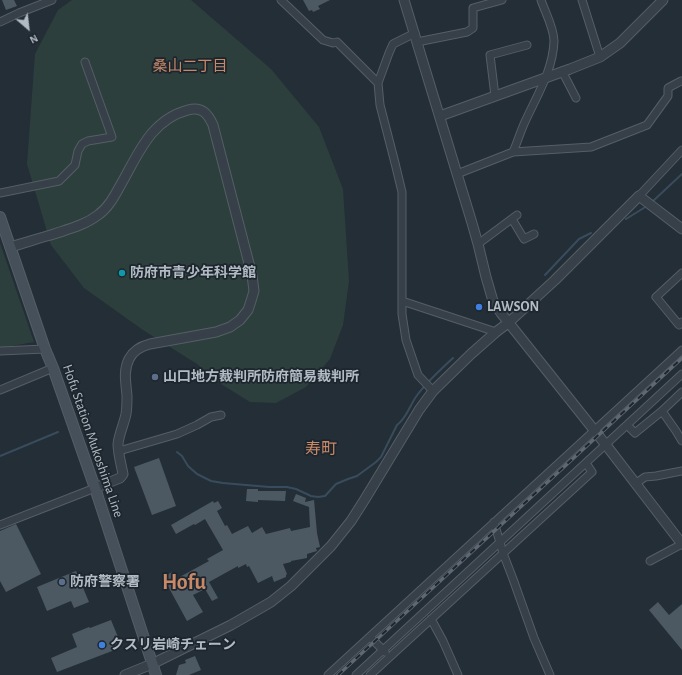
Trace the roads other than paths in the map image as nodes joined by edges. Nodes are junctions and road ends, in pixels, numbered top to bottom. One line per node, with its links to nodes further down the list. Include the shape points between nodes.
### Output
1 (52, 0): 8 (street)
2 (281, 0): 16 (street, via 323,40 337,42)
3 (404, 0): 9 (street)
4 (502, 0): 9 (street, via 473,8 473,28 467,32)
5 (541, 0): 14 (street, via 554,40 550,67)
6 (582, 0): 11 (street)
7 (662, 0): 11 (street, via 620,43)
8 (0, 22)
9 (416, 38): 16 (street, via 393,44); 19 (street)
10 (527, 46): 17 (street, via 490,55)
11 (600, 57): 13 (street)
12 (85, 62): 23 (street, via 112,136 82,144 74,165 59,180)
13 (562, 71): 14 (street); 18 (street)
14 (545, 77): 17 (street); 21 (street)
15 (680, 81): 21 (street, via 668,88 668,96 647,125 591,147)
16 (378, 83): 31 (street, via 380,105 402,192)
17 (495, 96): 19 (street)
18 (576, 98)
19 (440, 116): 22 (street)
20 (682, 150): 24 (street)
21 (513, 152): 22 (street)
22 (457, 174): 28 (street)
23 (0, 193)
24 (639, 196): 26 (street); 33 (street)
25 (0, 217): 29 (main road, Hofu Station Mukoshima Line)
26 (682, 228)
27 (534, 234): 28 (street, via 524,239 515,217)
28 (478, 244): 33 (street, via 494,301)
29 (10, 247): 35 (main road, Hofu Station Mukoshima Line); 49 (street, via 87,222 108,206 145,142 163,121 192,109 202,110 209,116 252,274 254,291 248,310 230,327 142,346 129,359 125,378 126,415)
30 (682, 273): 32 (street, via 656,297 679,325)
31 (402, 301): 34 (street); 41 (street, via 406,340 418,375)
32 (682, 322)
33 (508, 323): 34 (street); 46 (street)
34 (496, 332): 41 (street)
35 (45, 349): 37 (street); 38 (main road, Hofu Station Mukoshima Line)
36 (682, 350): 46 (street)
37 (0, 351)
38 (53, 368): 40 (street); 53 (main road, Hofu Station Mukoshima Line)
39 (682, 374): 45 (street)
40 (0, 390)
41 (433, 391): 64 (street, via 351,521 309,569 271,602)
42 (682, 392): 43 (street)
43 (662, 411): 45 (street, via 635,434); 47 (street)
44 (221, 415): 49 (street, via 211,417 177,434)
45 (627, 425): 48 (street)
46 (594, 431): 48 (street); 54 (street)
47 (682, 441)
48 (606, 446): 50 (street); 52 (street)
49 (118, 451): 53 (street, via 123,474 120,478)
50 (586, 463): 56 (street); 58 (street, via 592,472)
51 (682, 471): 52 (street, via 645,477)
52 (635, 484): 57 (street)
53 (95, 488): 55 (street); 64 (main road, Hofu Station Mukoshima Line)
54 (494, 522): 56 (street); 61 (street)
55 (0, 525)
56 (500, 542): 58 (street); 62 (street)
57 (682, 544): 59 (street)
58 (503, 553): 60 (street); 71 (street)
59 (650, 561)
60 (431, 619): 63 (street); 70 (street)
61 (370, 636): 62 (street); 67 (street)
62 (383, 650): 63 (street); 68 (street)
63 (390, 657): 69 (street)
64 (152, 664): 65 (street); 66 (main road, Hofu Station Mukoshima Line)
65 (125, 675)
66 (156, 675)
67 (328, 675)
68 (356, 675)
69 (370, 675)
70 (458, 675)
71 (550, 675)

